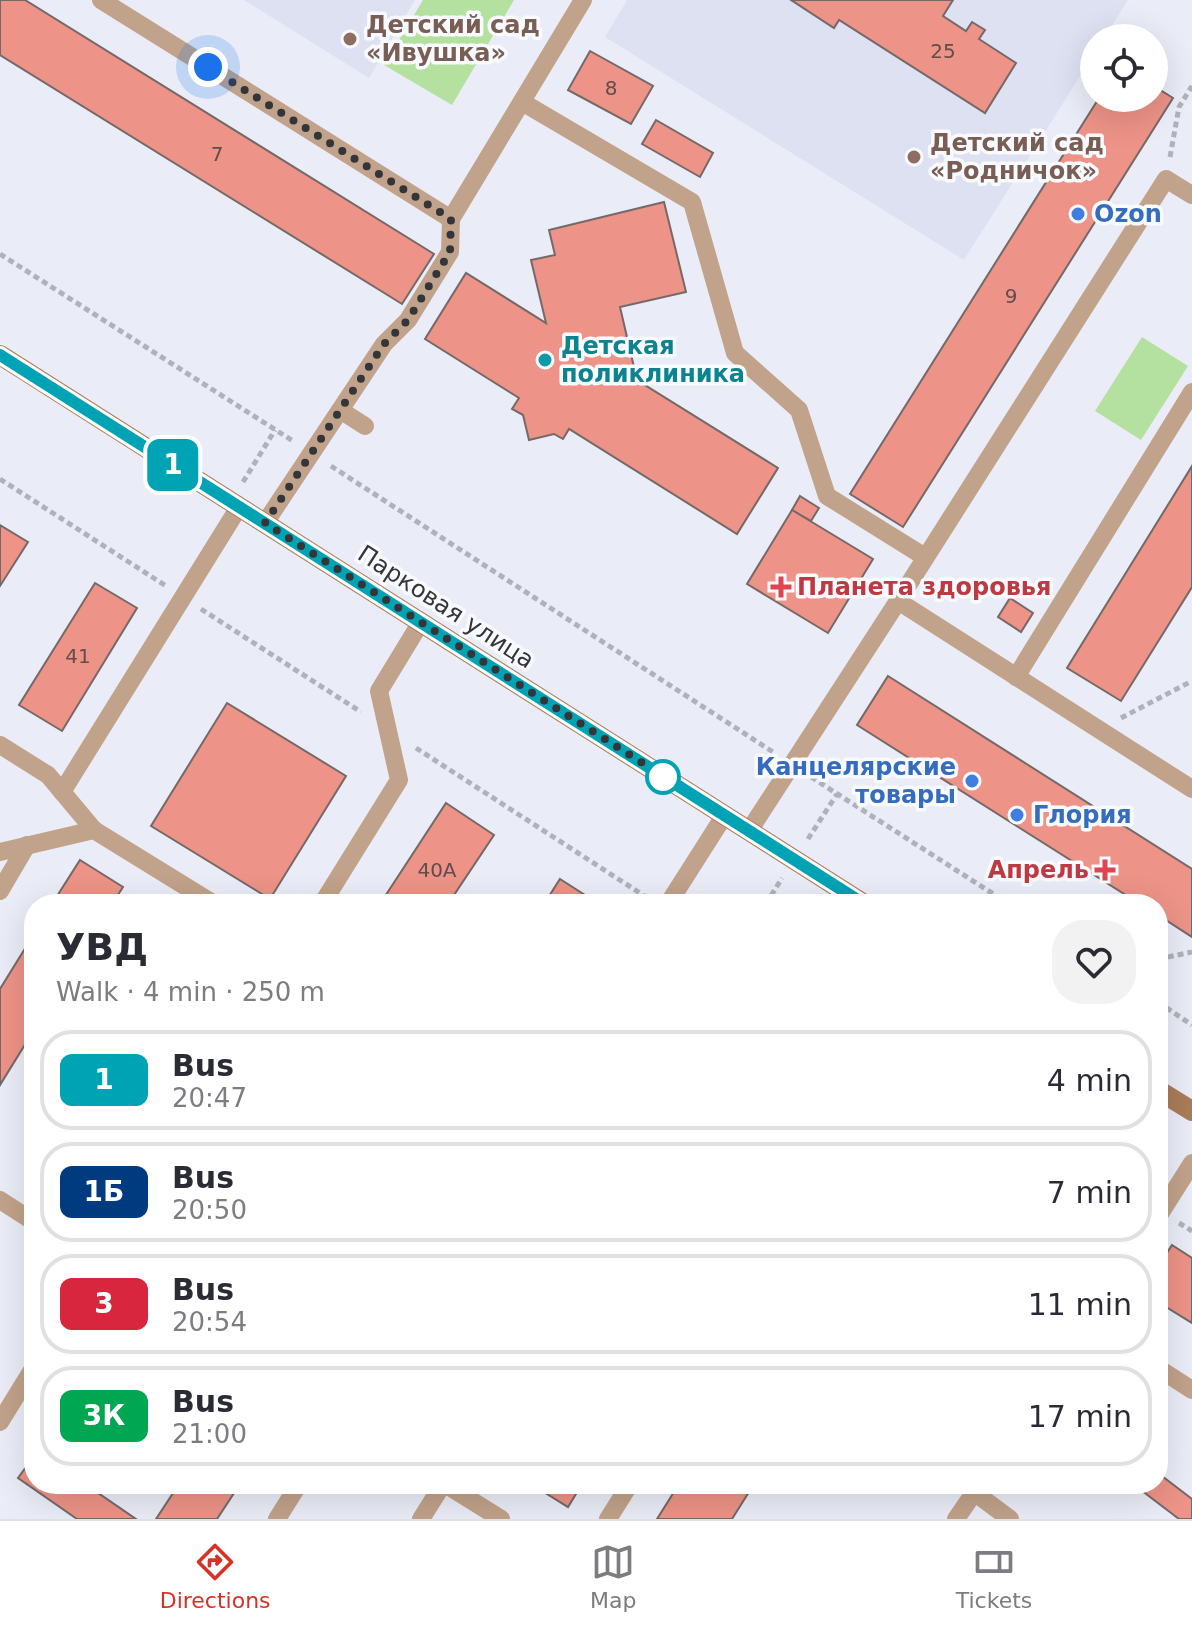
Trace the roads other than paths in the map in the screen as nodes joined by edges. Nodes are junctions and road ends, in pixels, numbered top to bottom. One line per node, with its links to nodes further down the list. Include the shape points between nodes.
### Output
1 (101, 0): 5 (lane)
2 (583, 0): 3 (lane)
3 (522, 102): 5 (lane); 12 (lane, via 692,202 735,353 799,410 827,496)
4 (1192, 195): 12 (lane, via 1166,179)
5 (451, 219): 8 (lane, via 450,252 408,320 384,344)
6 (0, 355): 10 (main road, Парковая улица)
7 (1192, 392): 15 (lane)
8 (340, 410): 9 (lane); 11 (lane)
9 (365, 426)
10 (239, 507): 11 (main road, Парковая улица); 18 (lane)
11 (265, 523): 14 (main road, Парковая улица)
12 (925, 557): 13 (lane)
13 (898, 601): 15 (lane); 21 (lane, via 818,716)
14 (421, 622): 19 (main road, Парковая улица); 26 (lane, via 379,691 399,780)
15 (1016, 677): 17 (lane)
16 (0, 745): 18 (lane, via 48,775)
17 (1192, 789)
18 (62, 792): 20 (lane)
19 (724, 816): 21 (main road, Парковая улица); 27 (lane)
20 (94, 830): 22 (lane); 25 (lane)
21 (749, 831): 28 (main road, Парковая улица)
22 (27, 845): 23 (lane); 24 (lane)
23 (0, 852)
24 (0, 891)
25 (198, 894)
26 (328, 894)
27 (674, 894)
28 (848, 894)
29 (1168, 1096): 30 (main road)
30 (1192, 1111)
31 (1192, 1163): 33 (lane)
32 (0, 1200): 34 (lane)
33 (1168, 1201)
34 (24, 1216)
35 (1168, 1374): 37 (lane)
36 (24, 1383): 38 (lane)
37 (1192, 1390)
38 (0, 1422)
39 (293, 1494): 46 (lane)
40 (437, 1494): 47 (lane)
41 (460, 1494): 48 (lane)
42 (624, 1494): 49 (lane)
43 (973, 1494): 50 (lane)
44 (974, 1494): 51 (lane)
45 (977, 1494): 52 (lane)
46 (277, 1519)
47 (421, 1519)
48 (501, 1519)
49 (608, 1519)
50 (956, 1519)
51 (977, 1519)
52 (1010, 1519)

